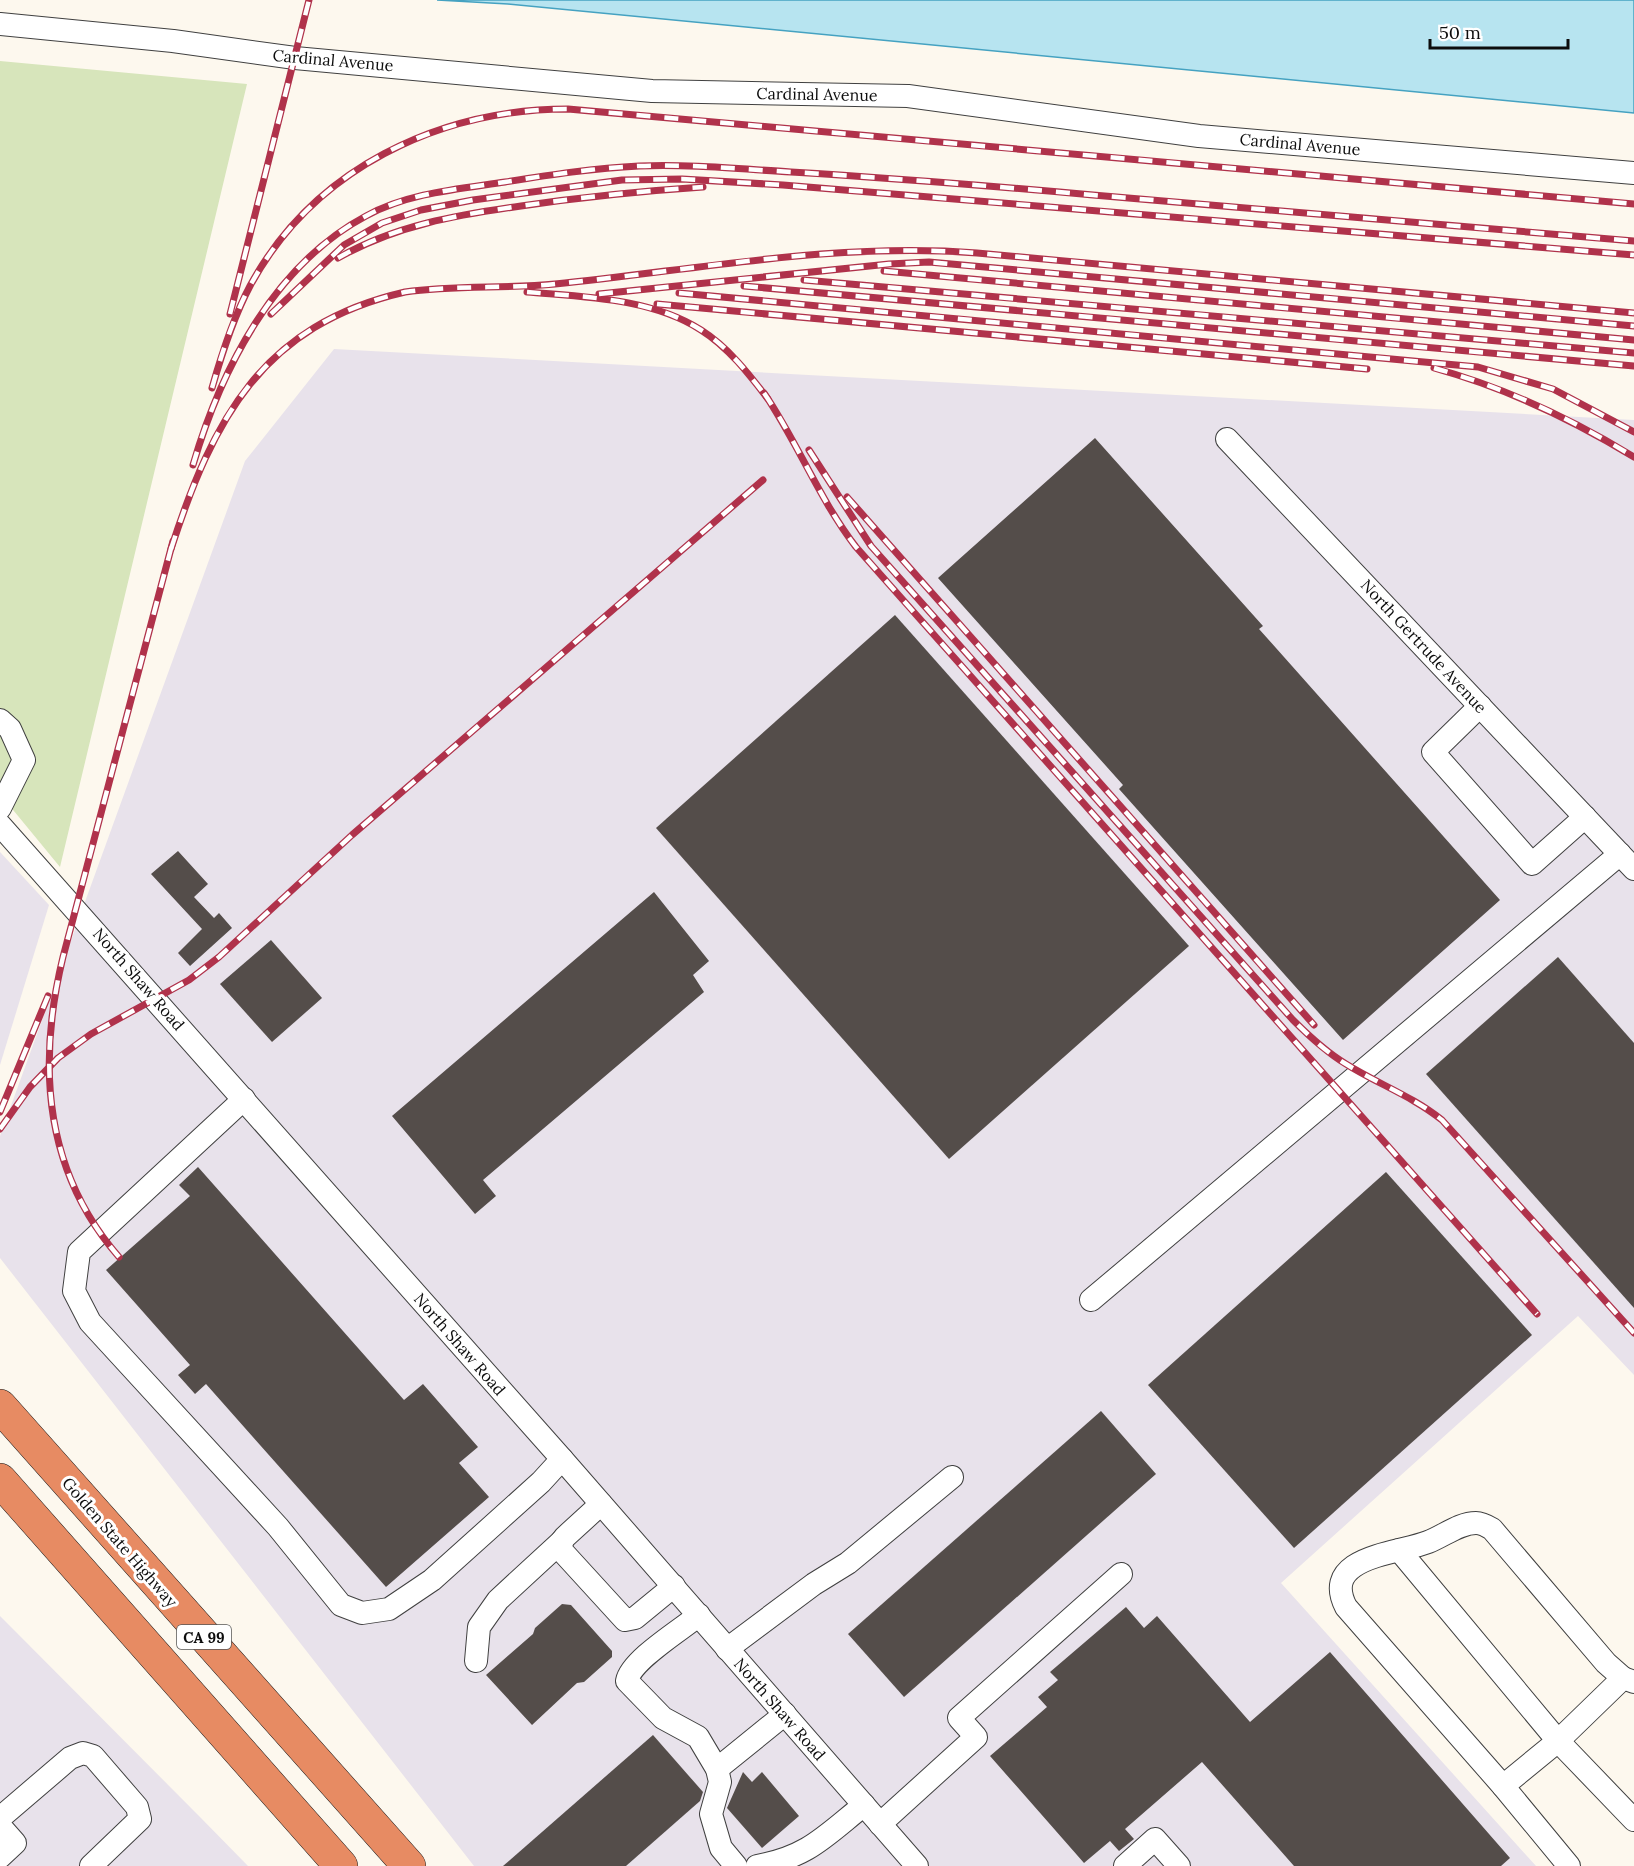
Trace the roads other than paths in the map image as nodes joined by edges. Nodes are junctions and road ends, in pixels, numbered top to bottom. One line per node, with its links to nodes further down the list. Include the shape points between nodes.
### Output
1 (0, 24): 2 (street, Cardinal Avenue, via 295,58 652,91 908,96 1199,136)
2 (1634, 173)
3 (1227, 439): 4 (street, North Gertrude Avenue)
4 (1480, 706): 7 (street, North Gertrude Avenue); 7 (street, via 1433,752 1532,864)
5 (0, 720): 6 (street, via 10,729 24,760)
6 (0, 808)
7 (1585, 817): 9 (street, North Gertrude Avenue)
8 (0, 825): 10 (street, North Shaw Road)
9 (1627, 862): 11 (street, North Gertrude Avenue, via 1359,1072)
10 (244, 1099): 13 (street, North Shaw Road); 13 (street, via 79,1252 74,1291 90,1322 278,1527 341,1605 362,1613 389,1609 432,1580)
11 (1091, 1300)
12 (0, 1406): 37 (highway, Golden State Highway / CA 99)
13 (562, 1459): 16 (street, North Shaw Road)
14 (952, 1477): 22 (street, via 848,1563)
15 (0, 1480): 36 (highway, CA 99)
16 (602, 1504): 17 (street); 20 (street, North Shaw Road)
17 (562, 1541): 20 (street, via 561,1550 625,1620 635,1618); 23 (street, via 498,1600 480,1628)
18 (1399, 1550): 24 (street, via 1428,1542 1466,1524 1486,1525 1606,1663); 26 (street); 28 (street, via 1366,1559 1351,1569 1340,1586 1340,1596)
19 (1121, 1574): 32 (street, via 958,1718 976,1737)
20 (674, 1586): 21 (street, North Shaw Road)
21 (699, 1615): 22 (street, North Shaw Road); 27 (street, via 646,1657 629,1673 627,1681 663,1718 698,1737)
22 (728, 1649): 25 (street, North Shaw Road)
23 (477, 1661)
24 (1628, 1680): 26 (street)
25 (785, 1714): 27 (street); 29 (street, North Shaw Road)
26 (1558, 1741): 28 (street); 31 (street)
27 (717, 1769): 38 (street, via 720,1782 711,1814 721,1848)
28 (1503, 1786): 43 (street)
29 (864, 1805): 32 (street, North Shaw Road); 39 (street, via 807,1851)
30 (0, 1818): 35 (street, via 70,1758 83,1753 93,1756 137,1807 140,1819)
31 (1634, 1820)
32 (880, 1824): 40 (street, North Shaw Road)
33 (0, 1826): 34 (street, via 15,1843)
34 (0, 1857)
35 (91, 1866)
36 (341, 1866)
37 (409, 1866)
38 (736, 1866)
39 (757, 1866)
40 (917, 1866)
41 (1125, 1866): 42 (street, via 1155,1839)
42 (1179, 1866)
43 (1569, 1866)

